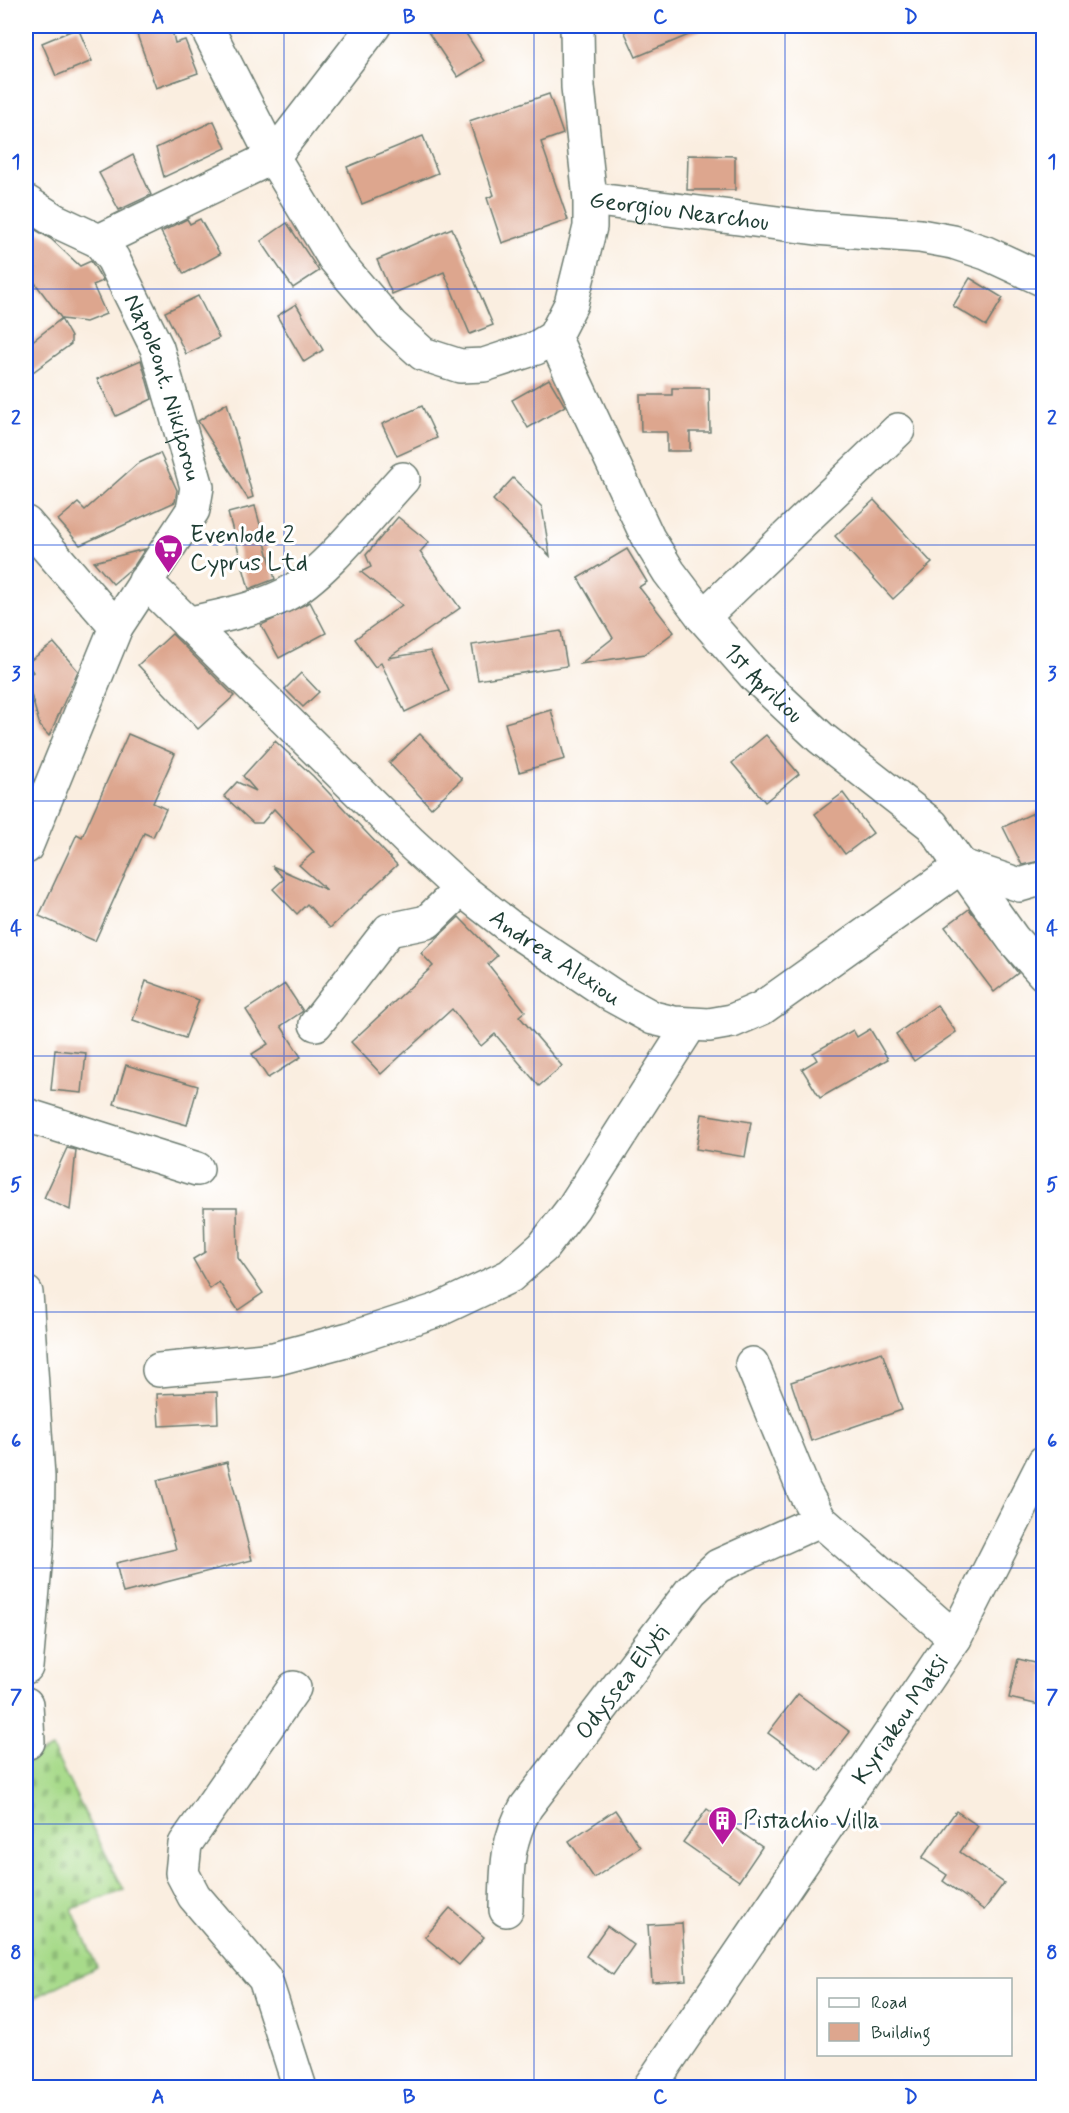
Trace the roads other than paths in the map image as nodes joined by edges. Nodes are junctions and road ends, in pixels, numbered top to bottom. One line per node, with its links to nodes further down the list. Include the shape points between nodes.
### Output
1 (206, 26): 4 (street)
2 (374, 26): 4 (street)
3 (577, 26): 5 (street, via 578,87)
4 (273, 157): 7 (street); 9 (street, via 334,258 391,325 423,354 460,366 484,365 536,348)
5 (590, 200): 8 (street, Georgiou Nearchou, via 920,236 953,242); 9 (street, Georgiou Nearchou, via 584,259 571,304)
6 (26, 202): 7 (street, Napoleont. Nikiforou)
7 (99, 241): 13 (street, Napoleont. Nikiforou, via 113,259 158,348 197,487 193,510)
8 (1044, 280)
9 (554, 337): 14 (street, 1st Apriliou, via 648,538)
10 (898, 430): 14 (street)
11 (403, 479): 15 (street, via 313,577 285,595)
12 (26, 522): 16 (street)
13 (145, 581): 15 (street, Andrea Alexiou); 16 (street, Napoleont. Nikiforou)
14 (703, 617): 18 (street, 1st Apriliou, via 756,677 821,738 932,825)
15 (188, 624): 20 (street, Andrea Alexiou)
16 (116, 627): 17 (street, Napoleont. Nikiforou)
17 (26, 847)
18 (962, 866): 19 (street, via 1020,885); 21 (street, 1st Apriliou, via 1013,939); 23 (street, Andrea Alexiou, via 762,1008 732,1021)
19 (1044, 878)
20 (461, 889): 22 (street, via 427,922 389,930); 23 (street, Andrea Alexiou, via 613,996 653,1018)
21 (1044, 974)
22 (316, 1024)
23 (690, 1025): 28 (street, via 573,1208 543,1247 510,1276 438,1310 349,1339 274,1359)
24 (26, 1115): 25 (street)
25 (197, 1169)
26 (26, 1293): 32 (street, via 38,1477 37,1544)
27 (752, 1364): 30 (street, via 804,1491)
28 (159, 1370)
29 (1044, 1462): 31 (street, Kyriakou Matsi)
30 (820, 1520): 31 (street); 36 (street, Odyssea Elyti, via 718,1566 691,1591 513,1829)
31 (955, 1638): 38 (street, Kyriakou Matsi)
32 (26, 1667)
33 (294, 1688): 37 (street, via 185,1844 182,1873 194,1896 265,1979)
34 (26, 1704): 35 (street)
35 (28, 1742)
36 (506, 1910)
37 (300, 2088)
38 (649, 2088)

